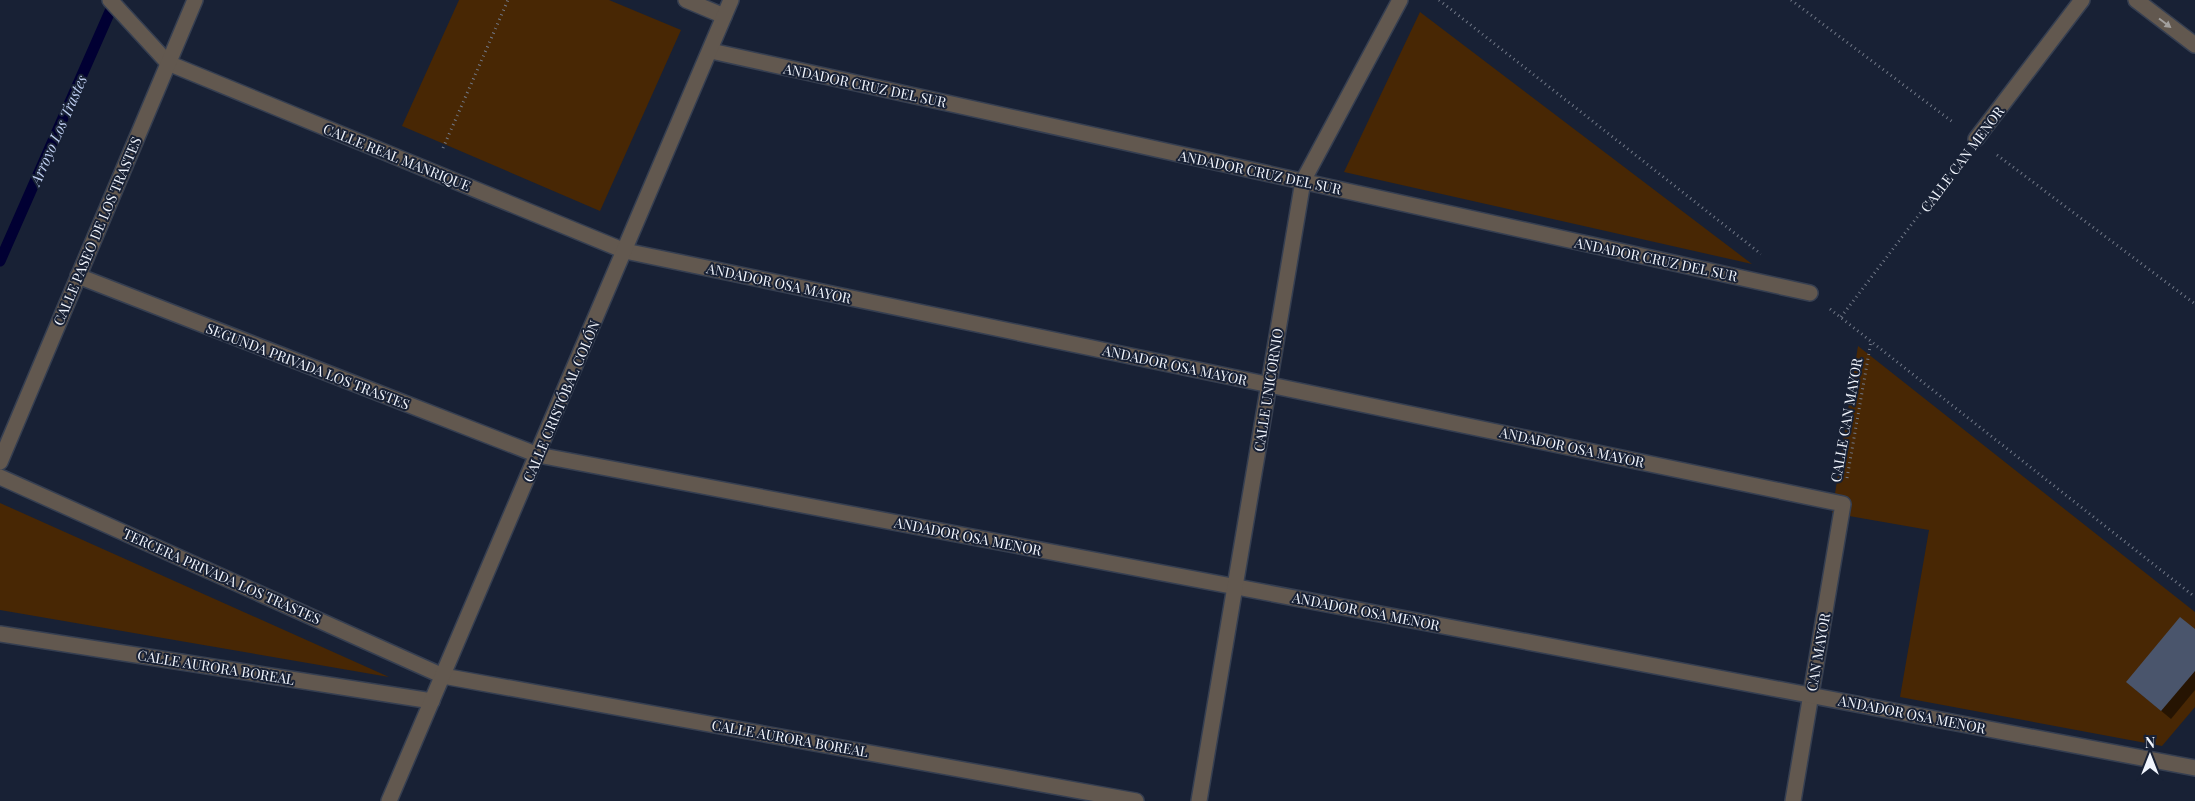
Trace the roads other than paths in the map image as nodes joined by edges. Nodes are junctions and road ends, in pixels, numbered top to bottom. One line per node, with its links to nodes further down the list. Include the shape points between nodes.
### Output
1 (110, 0): 11 (street)
2 (194, 0): 11 (street, CALLE PASEO DE LOS TRASTES)
3 (686, 0): 8 (street)
4 (731, 0): 8 (street, CALLE CRISTÓBAL COLÓN)
5 (1400, 0): 13 (street, CALLE UNICORNIO)
6 (2082, 0): 12 (street, CALLE CAN MENOR)
7 (2136, 0): 9 (street, one-way to 9)
8 (724, 16): 10 (street, CALLE CRISTÓBAL COLÓN)
9 (2195, 45)
10 (711, 51): 13 (street, ANDADOR CRUZ DEL SUR); 14 (street, CALLE CRISTÓBAL COLÓN)
11 (168, 62): 14 (street, CALLE REAL MANRIQUE); 15 (street, CALLE PASEO DE LOS TRASTES)
12 (1976, 139)
13 (1303, 181): 16 (street, ANDADOR CRUZ DEL SUR); 17 (street, CALLE UNICORNIO)
14 (625, 251): 17 (street, ANDADOR OSA MAYOR); 18 (street, CALLE CRISTÓBAL COLÓN)
15 (78, 276): 18 (street, SEGUNDA PRIVADA LOS TRASTES); 19 (street, CALLE PASEO DE LOS TRASTES)
16 (1810, 293)
17 (1268, 384): 21 (street, ANDADOR OSA MAYOR); 22 (street, CALLE UNICORNIO)
18 (538, 455): 22 (street, ANDADOR OSA MENOR); 24 (street, CALLE CRISTÓBAL COLÓN)
19 (0, 462)
20 (0, 477): 24 (street, TERCERA PRIVADA LOS TRASTES)
21 (1843, 504): 25 (street, CAN MAYOR)
22 (1235, 586): 25 (street, ANDADOR OSA MENOR); 30 (street, CALLE UNICORNIO)
23 (0, 634): 26 (street, CALLE AURORA BOREAL)
24 (443, 676): 26 (street, CALLE CRISTÓBAL COLÓN); 29 (street, CALLE AURORA BOREAL)
25 (1811, 695): 27 (street, ANDADOR OSA MENOR); 31 (street, CAN MAYOR)
26 (432, 701): 28 (street, CALLE CRISTÓBAL COLÓN)
27 (2195, 768)
28 (389, 801)
29 (1136, 801)
30 (1199, 801)
31 (1793, 801)

